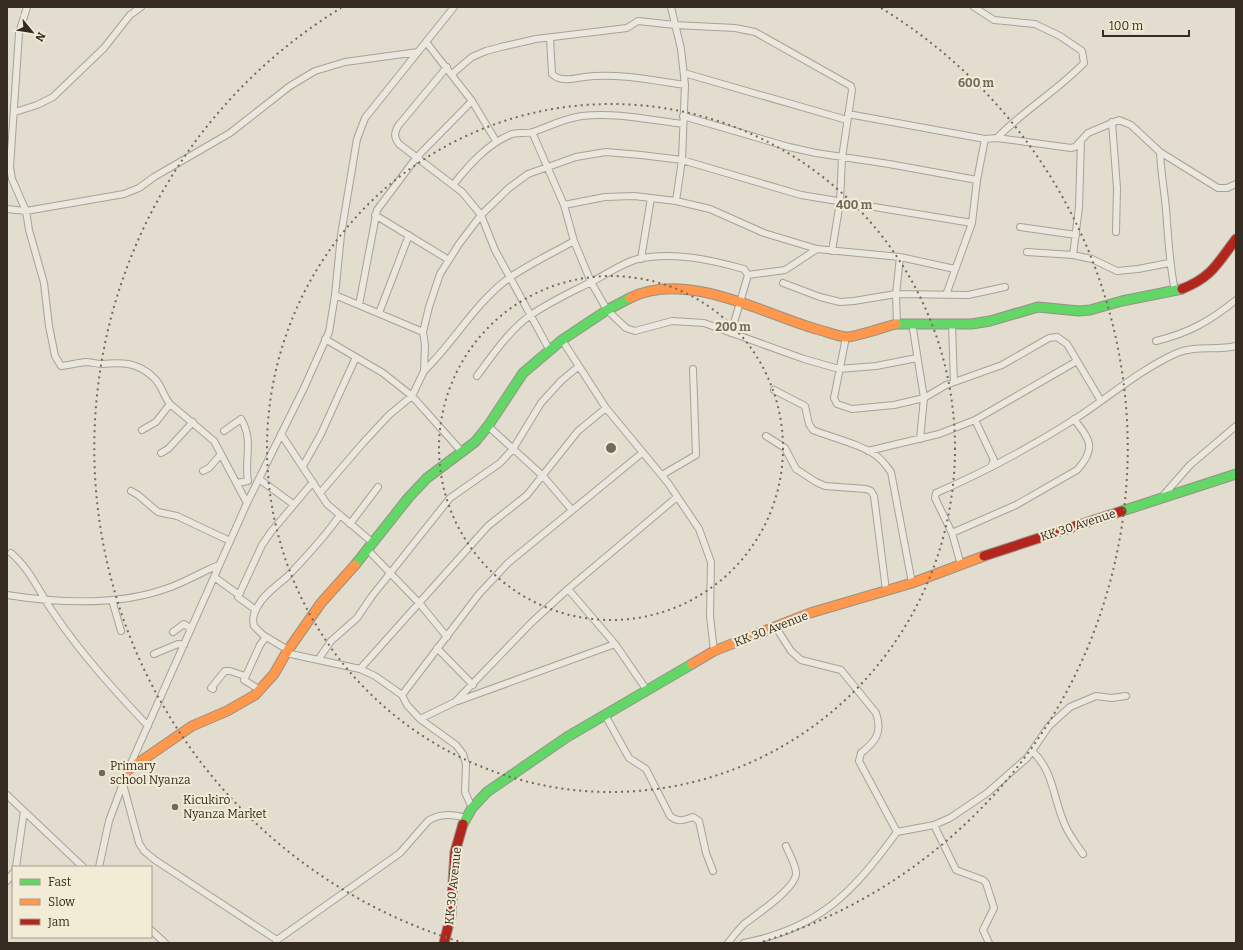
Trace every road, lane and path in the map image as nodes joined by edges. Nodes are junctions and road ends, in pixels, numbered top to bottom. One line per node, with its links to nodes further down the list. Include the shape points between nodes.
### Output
1 (27, 7): 15 (street, via 19,33)
2 (141, 7): 15 (street, via 130,15 104,48 53,96 37,105)
3 (454, 7): 8 (street)
4 (671, 7): 6 (street)
5 (974, 7): 21 (street, via 994,20 1035,24 1060,36 1082,51 1084,63 1068,79 1015,119)
6 (675, 25): 7 (street, via 638,20 627,28); 11 (street); 17 (street, via 735,28 766,37 851,86)
7 (550, 38): 12 (street, via 486,51 472,58); 13 (street, via 552,74 558,78 629,77)
8 (426, 42): 9 (street); 10 (street)
9 (418, 52): 38 (street, via 345,62 315,71 290,86 230,133 139,188 124,194); 65 (street, via 360,127 341,235)
10 (446, 67): 12 (street); 26 (street, via 394,133 399,144)
11 (684, 73): 13 (street); 17 (street)
12 (452, 74): 14 (street)
13 (685, 85): 16 (street)
14 (472, 101): 24 (street); 26 (street)
15 (15, 112): 38 (street, via 10,167 12,179)
16 (683, 116): 19 (street); 27 (street, via 789,148)
17 (848, 117): 22 (street); 27 (street)
18 (1112, 122): 23 (street, via 1088,133); 25 (street, via 1124,120); 43 (street, via 1117,188)
19 (682, 124): 20 (street, via 626,116 582,116 558,121); 28 (street)
20 (532, 132): 24 (street, via 513,134); 29 (street)
21 (997, 138): 22 (street); 23 (street, via 1071,148)
22 (985, 140): 30 (street)
23 (1080, 141): 45 (street)
24 (496, 142): 32 (street, via 470,164)
25 (1160, 152): 31 (street, via 1218,188); 55 (street)
26 (416, 158): 32 (street); 39 (street)
27 (842, 158): 30 (street); 35 (street)
28 (682, 160): 29 (street, via 606,152 576,157); 34 (street); 35 (street, via 801,195)
29 (547, 166): 36 (street); 40 (street, via 528,174 509,188)
30 (977, 180): 41 (street)
31 (1236, 184)
32 (453, 185): 40 (street)
33 (651, 198): 34 (street); 36 (street, via 605,197); 53 (street)
34 (676, 201): 48 (street, via 710,209 764,233)
35 (840, 202): 41 (street); 49 (street)
36 (564, 205): 47 (street)
37 (7, 208): 38 (street)
38 (26, 211): 96 (street, via 44,283 55,356 61,366 86,362 126,363 146,371 154,378)
39 (375, 215): 44 (street); 68 (street)
40 (481, 215): 54 (street); 58 (street)
41 (972, 223): 56 (street)
42 (1020, 228): 45 (street)
43 (1116, 232)
44 (409, 235): 54 (street); 70 (street)
45 (1076, 235): 51 (street)
46 (1236, 239): 62 (street, via 1209,274 1197,283)
47 (574, 241): 58 (street); 59 (street)
48 (817, 249): 49 (street); 57 (street, via 785,270)
49 (832, 251): 52 (street)
50 (1027, 252): 51 (street)
51 (1073, 256): 55 (street, via 1092,259 1117,271)
52 (900, 257): 56 (street); 63 (street)
53 (641, 258): 57 (street, via 693,257 744,269); 59 (street)
54 (449, 260): 75 (street, via 440,274 428,307)
55 (1169, 263): 62 (street)
56 (955, 269): 64 (street)
57 (748, 275): 67 (street)
58 (509, 278): 71 (street); 89 (street)
59 (591, 282): 69 (street); 71 (street)
60 (783, 283): 63 (street, via 840,302)
61 (1005, 286): 64 (street, via 968,294)
62 (1175, 291): 74 (street, via 1090,310 1038,307 990,321)
63 (896, 294): 64 (street); 73 (street)
64 (946, 294)
65 (335, 295): 68 (street); 78 (street, via 331,325)
66 (1236, 300): 80 (street, via 1207,322 1180,335)
67 (741, 301): 69 (street, via 713,294 663,288 638,294); 76 (street); 77 (street, via 804,325)
68 (359, 305): 70 (street)
69 (607, 310): 76 (street, via 619,323 635,331 672,320 704,323); 79 (street)
70 (379, 313): 75 (street)
71 (530, 316): 82 (street); 90 (street, via 500,346)
72 (912, 323): 73 (street); 74 (street); 84 (street)
73 (897, 324): 77 (street)
74 (952, 324): 91 (street)
75 (423, 332): 89 (street)
76 (732, 333): 88 (street)
77 (846, 337): 88 (street)
78 (325, 339): 83 (street); 105 (street)
79 (562, 340): 82 (street); 86 (street)
80 (1156, 341)
81 (1236, 346): 95 (street, via 1216,350 1206,347 1178,353 1125,382)
82 (549, 349): 101 (street, via 522,373)
83 (356, 356): 93 (street, via 384,373); 114 (street, via 321,434)
84 (918, 358): 88 (street, via 876,366); 94 (street)
85 (1076, 361): 91 (street, via 1067,344 1057,337 1049,338 1002,365); 95 (street); 99 (street)
86 (579, 366): 97 (street); 108 (street, via 541,403)
87 (693, 369): 118 (street, via 696,455)
88 (839, 369): 94 (street, via 834,402 852,409 894,405)
89 (424, 371): 93 (street)
90 (477, 376)
91 (954, 382): 94 (street)
92 (774, 390): 109 (street, via 806,406 809,424 813,430)
93 (412, 396): 110 (street); 125 (street, via 363,442)
94 (924, 398): 107 (street)
95 (1101, 401): 98 (street)
96 (170, 404): 100 (street); 103 (street, via 156,422)
97 (606, 408): 112 (street); 119 (street, via 578,431)
98 (1074, 419): 115 (street); 133 (street, via 1091,444 1083,464 1077,470 1016,505)
99 (975, 420): 107 (street); 115 (street, via 994,460)
100 (192, 422): 111 (street, via 179,438); 113 (street, via 214,441)
101 (488, 426): 108 (street); 110 (street, via 475,442)
102 (1236, 426): 127 (street, via 1190,465)
103 (142, 430)
104 (224, 431): 122 (street, via 241,419 246,427 248,482)
105 (281, 434): 114 (street); 120 (street)
106 (766, 436): 143 (street, via 785,448 796,469 816,482 825,486 871,491 874,496)
107 (920, 439): 109 (street)
108 (513, 449): 119 (street); 139 (street, via 490,471 450,498)
109 (868, 451): 141 (street, via 878,457 890,472)
110 (462, 452): 135 (street, via 427,478)
111 (161, 453)
112 (642, 453): 118 (street); 130 (street)
113 (221, 454): 116 (street); 122 (street)
114 (303, 466): 121 (street)
115 (991, 467): 133 (street, via 936,493 935,498)
116 (203, 471)
117 (1236, 474): 127 (street, KK 30 Avenue)
118 (662, 475): 126 (street)
119 (543, 476): 130 (street); 148 (street, via 527,495 488,526)
120 (259, 479): 128 (street); 129 (street)
121 (313, 482): 125 (street); 129 (street)
122 (237, 483): 128 (street)
123 (378, 487): 132 (street)
124 (131, 491): 134 (street, via 158,512 178,516)
125 (320, 493): 131 (street, via 327,504)
126 (678, 497): 142 (street); 159 (street, via 694,520 708,551 712,570 710,616)
127 (1158, 500): 138 (street, KK 30 Avenue)
128 (247, 503): 134 (street)
129 (293, 504): 145 (street, via 262,545)
130 (572, 510): 155 (street, via 508,563)
131 (340, 515): 132 (street); 149 (street, via 330,530 265,597)
132 (350, 524): 135 (street)
133 (952, 533): 138 (street)
134 (230, 541): 137 (street)
135 (370, 546): 139 (street); 160 (street, via 321,603)
136 (11, 553): 147 (street, via 28,570)
137 (219, 565): 146 (street, via 162,590); 151 (street)
138 (961, 565): 141 (street, KK 30 Avenue)
139 (390, 573): 148 (street); 162 (street, via 357,618 331,641)
140 (217, 579): 145 (street)
141 (912, 582): 143 (street, KK 30 Avenue)
142 (568, 589): 156 (street); 165 (street)
143 (886, 590): 150 (street, KK 30 Avenue)
144 (7, 595): 147 (street)
145 (239, 595): 149 (street, via 238,597)
146 (112, 600): 147 (street); 152 (street)
147 (46, 601): 174 (street, via 95,669)
148 (420, 604): 155 (street); 163 (street)
149 (256, 610): 154 (street, via 254,626)
150 (775, 626): 159 (street, KK 30 Avenue); 183 (street, via 790,651 801,660 841,670 876,713 877,737 861,754 859,761)
151 (191, 630): 153 (street, via 184,624); 157 (street)
152 (121, 631)
153 (172, 632)
154 (266, 637): 160 (street); 164 (street)
155 (447, 637): 158 (street)
156 (615, 644): 167 (street); 171 (street)
157 (184, 645): 161 (street, via 178,644); 174 (street)
158 (437, 648): 165 (street); 169 (street)
159 (714, 651): 167 (street, KK 30 Avenue)
160 (287, 652): 162 (street); 168 (street, via 274,674)
161 (154, 654)
162 (318, 660): 163 (street)
163 (360, 669): 169 (street)
164 (246, 676): 166 (street, via 226,671); 168 (street, via 244,680)
165 (472, 685): 171 (street)
166 (212, 689)
167 (646, 689): 172 (street, KK 30 Avenue)
168 (260, 690): 176 (street, via 227,711 192,726)
169 (402, 695): 173 (street)
170 (1126, 696): 175 (street, via 1096,696 1070,707 1049,726)
171 (455, 702): 173 (street)
172 (605, 715): 179 (street, KK 30 Avenue, via 567,737 487,792); 189 (street, via 628,758 646,769 670,816 680,821 693,817 699,821)
173 (420, 719): 179 (street, via 456,745 463,754 466,764 464,792)
174 (148, 726): 176 (street)
175 (1032, 751): 182 (street, via 987,793 950,818); 185 (street, via 1040,758 1050,778 1065,825)
176 (128, 770): 177 (street)
177 (123, 784): 188 (street, via 109,821); 191 (street, via 139,843 144,851)
178 (7, 795): 180 (street)
179 (472, 808): 181 (street, KK 30 Avenue)
180 (24, 811): 186 (street); 187 (street)
181 (466, 818): 191 (street, via 447,815 434,817 400,853); 193 (street, KK 30 Avenue, via 455,852 451,915)
182 (934, 825): 183 (street); 196 (street, via 956,870 978,877 986,883 994,908 983,930)
183 (897, 832): 195 (street, via 848,893 818,916 764,939)
184 (786, 846): 194 (street, via 796,872 795,878 778,898 737,931)
185 (1082, 854)
186 (16, 866)
187 (82, 866)
188 (99, 866)
189 (713, 871)
190 (152, 931): 192 (street)
191 (277, 942)
192 (165, 943)
193 (444, 943)
194 (728, 943)
195 (744, 943)
196 (989, 943)

